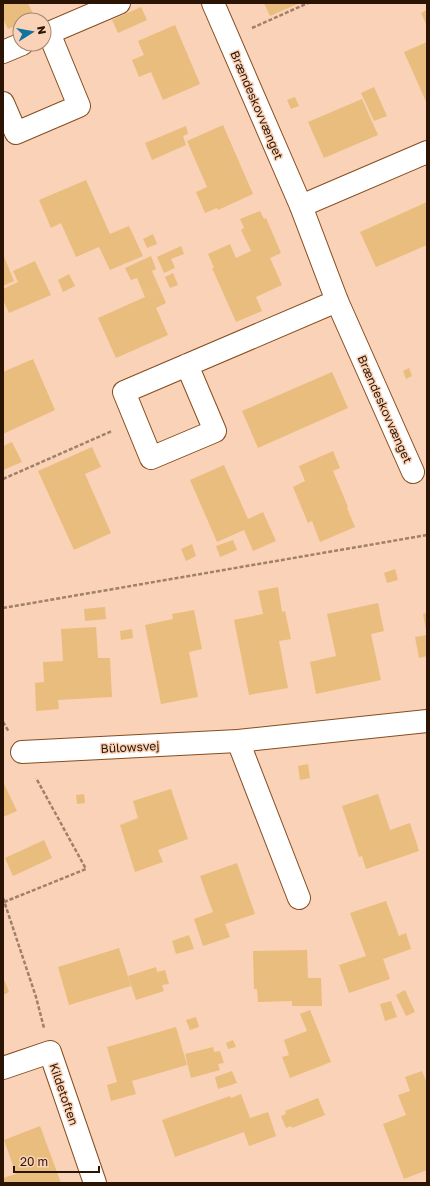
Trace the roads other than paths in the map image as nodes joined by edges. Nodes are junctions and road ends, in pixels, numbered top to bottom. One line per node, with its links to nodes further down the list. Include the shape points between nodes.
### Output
1 (119, 3): 3 (street)
2 (213, 3): 7 (street, Brændeskovvænget)
3 (52, 31)
4 (52, 47): 5 (street, via 79,106 16,133)
5 (3, 103)
6 (427, 152): 7 (street)
7 (301, 206): 8 (street, Brændeskovvænget)
8 (338, 301): 9 (street); 10 (street, Brændeskovvænget)
9 (187, 365): 9 (street, via 124,392 151,458 215,431)
10 (413, 472)
11 (427, 722): 12 (street, Bülowsvej)
12 (238, 741): 13 (street, Bülowsvej); 14 (street)
13 (22, 752)
14 (299, 898)
15 (3, 1068): 16 (street, Kildetoften, via 50,1052)
16 (96, 1183)

